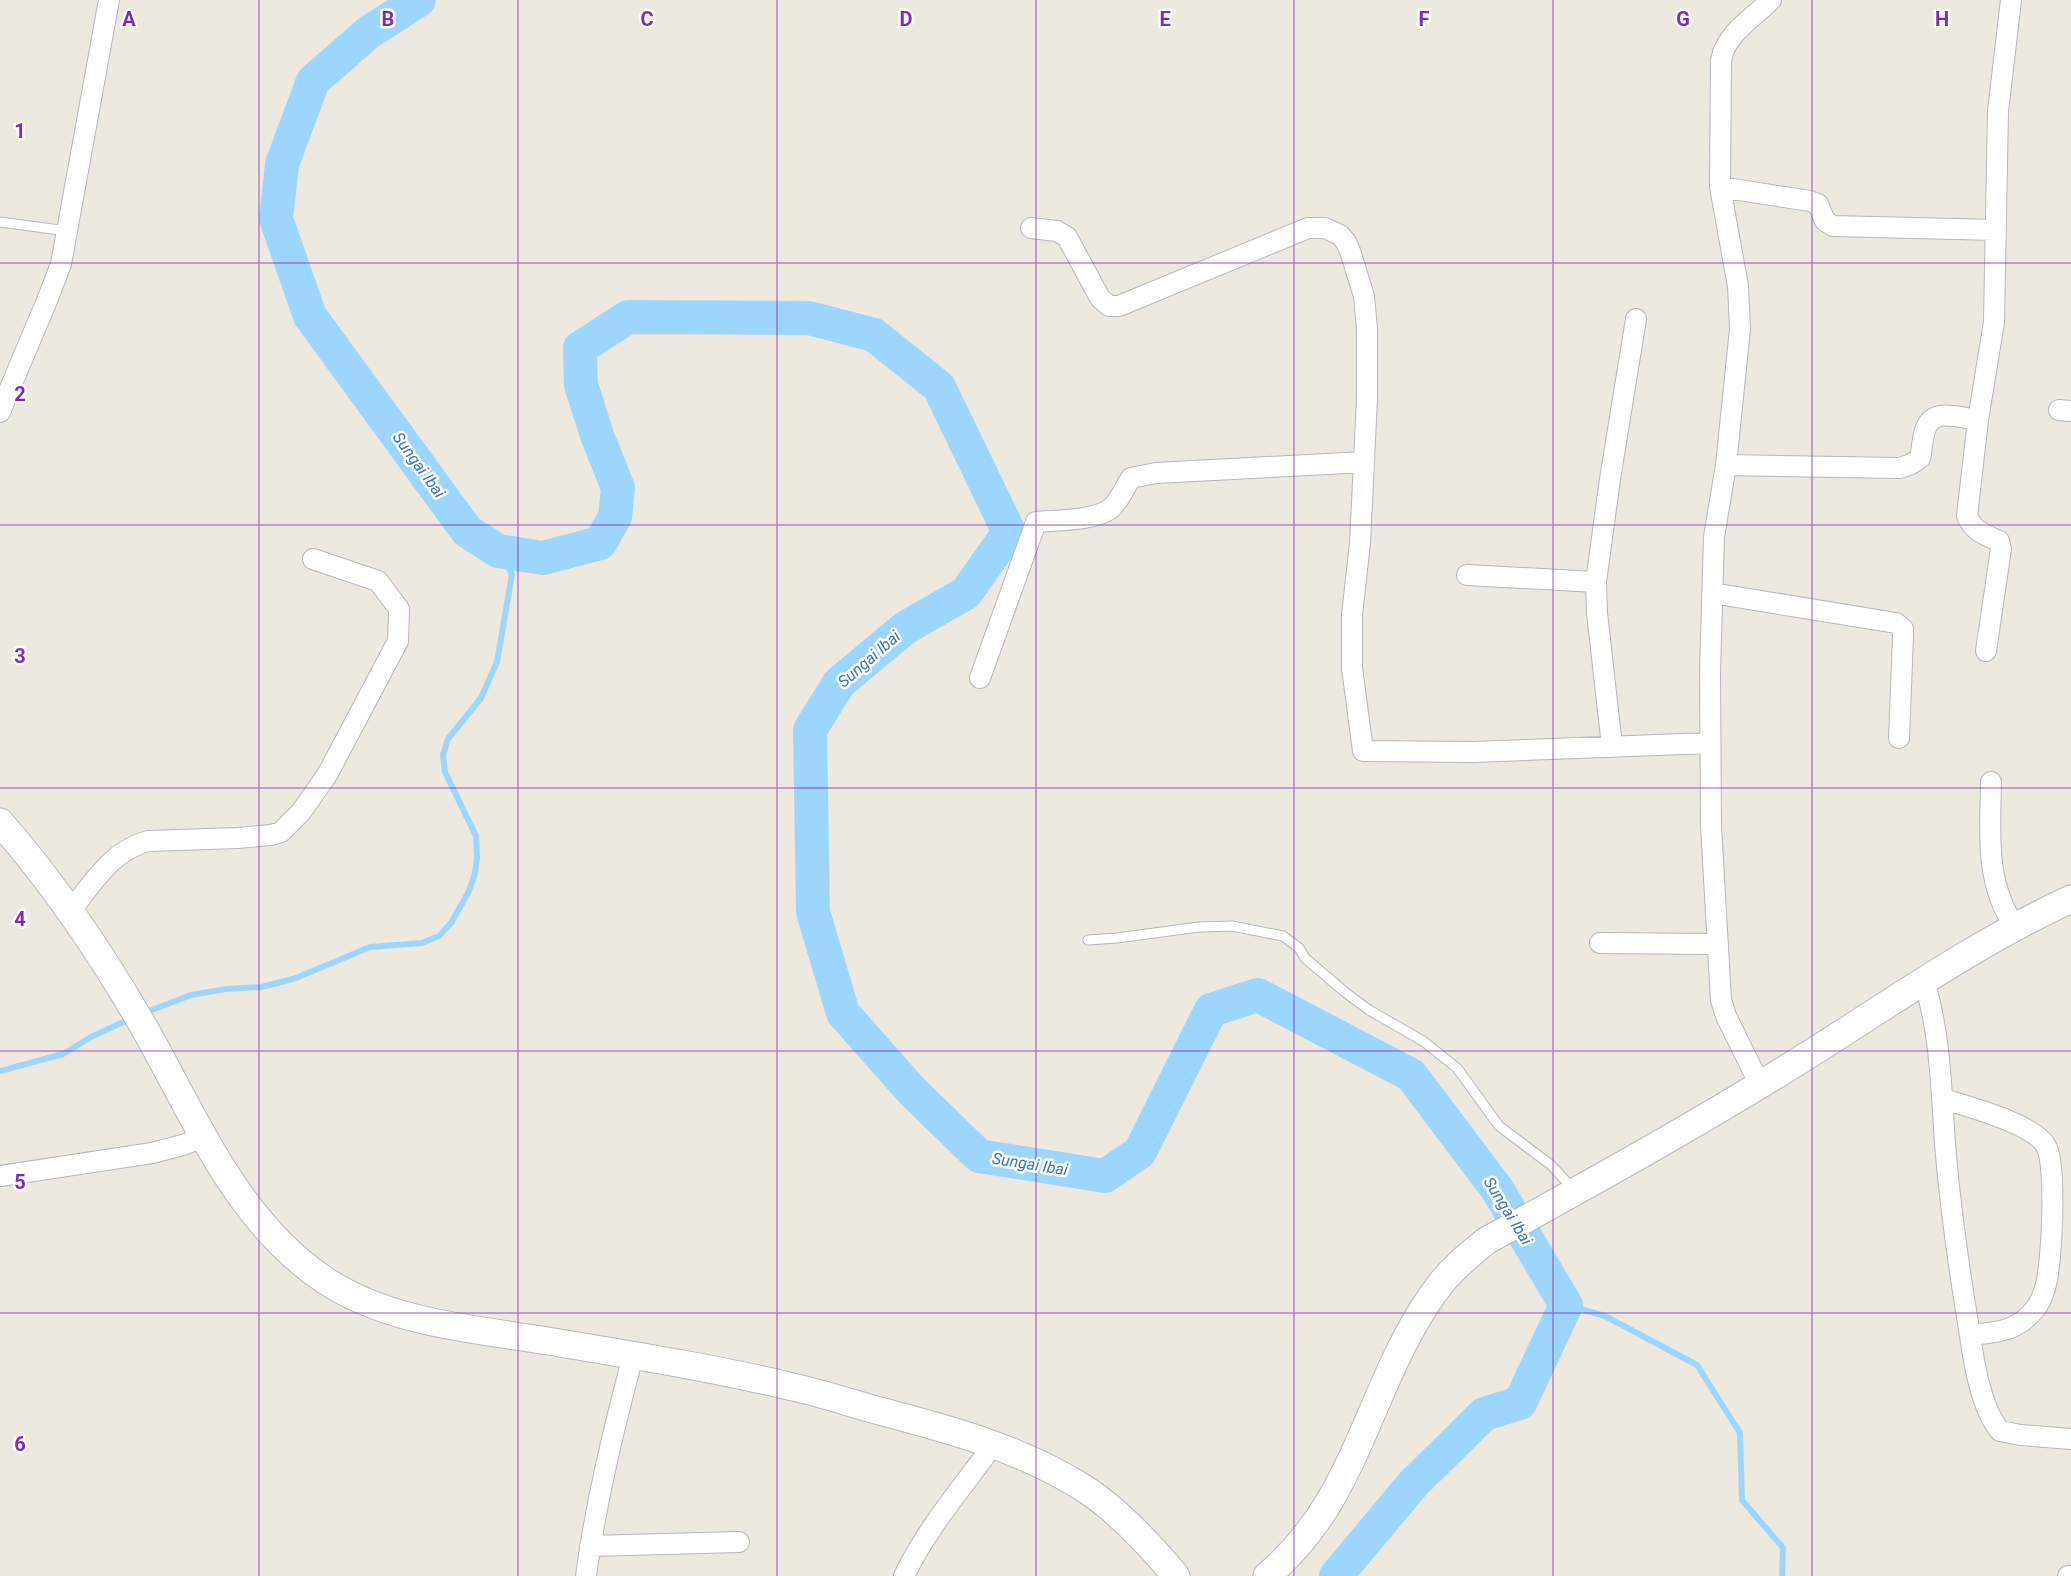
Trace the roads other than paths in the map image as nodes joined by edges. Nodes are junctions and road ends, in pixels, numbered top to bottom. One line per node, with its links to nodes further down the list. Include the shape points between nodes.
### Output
1 (109, 0): 8 (street)
2 (1771, 0): 4 (street, via 1724,47)
3 (2011, 0): 7 (street, via 1998,111)
4 (1720, 187): 7 (street, via 1810,201 1818,204 1820,214 1833,226); 13 (street, via 1737,286 1740,329)
5 (0, 222): 8 (lane)
6 (1031, 228): 12 (street, via 1057,231 1067,237 1100,298 1109,306 1119,306 1308,228 1325,228 1340,235 1350,251 1364,296)
7 (1996, 230): 11 (street, via 1994,321)
8 (67, 231): 10 (street, via 61,264)
9 (1636, 319): 16 (street)
10 (0, 412)
11 (1977, 420): 13 (street, via 1933,417 1924,432 1920,458 1900,468); 18 (street, via 1967,516 1970,525 1999,541 2001,549)
12 (1364, 462): 19 (street, via 1156,472 1131,478 1110,509 1095,515 1036,522); 22 (street, via 1352,615 1352,668 1363,751 1473,752)
13 (1726, 465): 17 (street, via 1714,537)
14 (313, 559): 26 (street, via 378,581 399,609 398,641 327,775 301,812 281,832 134,845 117,855)
15 (1467, 575): 16 (street)
16 (1596, 582): 22 (street)
17 (1712, 594): 20 (street, via 1896,623 1903,629); 21 (street)
18 (1986, 651)
19 (980, 678)
20 (1899, 738)
21 (1710, 743): 22 (street); 30 (street)
22 (1612, 746)
23 (1991, 782): 27 (street, via 1990,839 1995,882)
24 (0, 822): 26 (street)
25 (2071, 899): 27 (street)
26 (71, 910): 34 (street, via 117,981)
27 (2015, 927): 31 (street)
28 (1088, 940): 36 (lane, via 1232,926 1283,936 1346,993 1423,1041 1457,1068 1499,1126 1551,1165)
29 (1600, 943): 30 (street)
30 (1716, 944): 32 (street, via 1721,1000)
31 (1924, 981): 32 (street); 33 (street, via 1930,998)
32 (1760, 1085): 36 (street)
33 (1942, 1099): 37 (street, via 1953,1225); 37 (street, via 1995,1116 2028,1132 2046,1145 2053,1171 2046,1286 2037,1307 2013,1329)
34 (204, 1137): 35 (street, via 152,1153); 38 (street, via 274,1238 301,1263 352,1296 443,1323)
35 (0, 1176)
36 (1575, 1192): 46 (street, via 1486,1241 1453,1270 1397,1356 1328,1503 1285,1560)
37 (1970, 1335): 39 (street, via 1984,1397 2000,1431)
38 (633, 1356): 40 (street, via 800,1388 961,1432); 42 (street)
39 (2071, 1438)
40 (993, 1445): 44 (street, via 947,1505); 45 (street, via 1036,1462 1088,1491 1126,1523)
41 (739, 1542): 42 (street)
42 (590, 1546): 43 (street)
43 (586, 1576)
44 (904, 1576)
45 (1176, 1576)
46 (1267, 1576)

